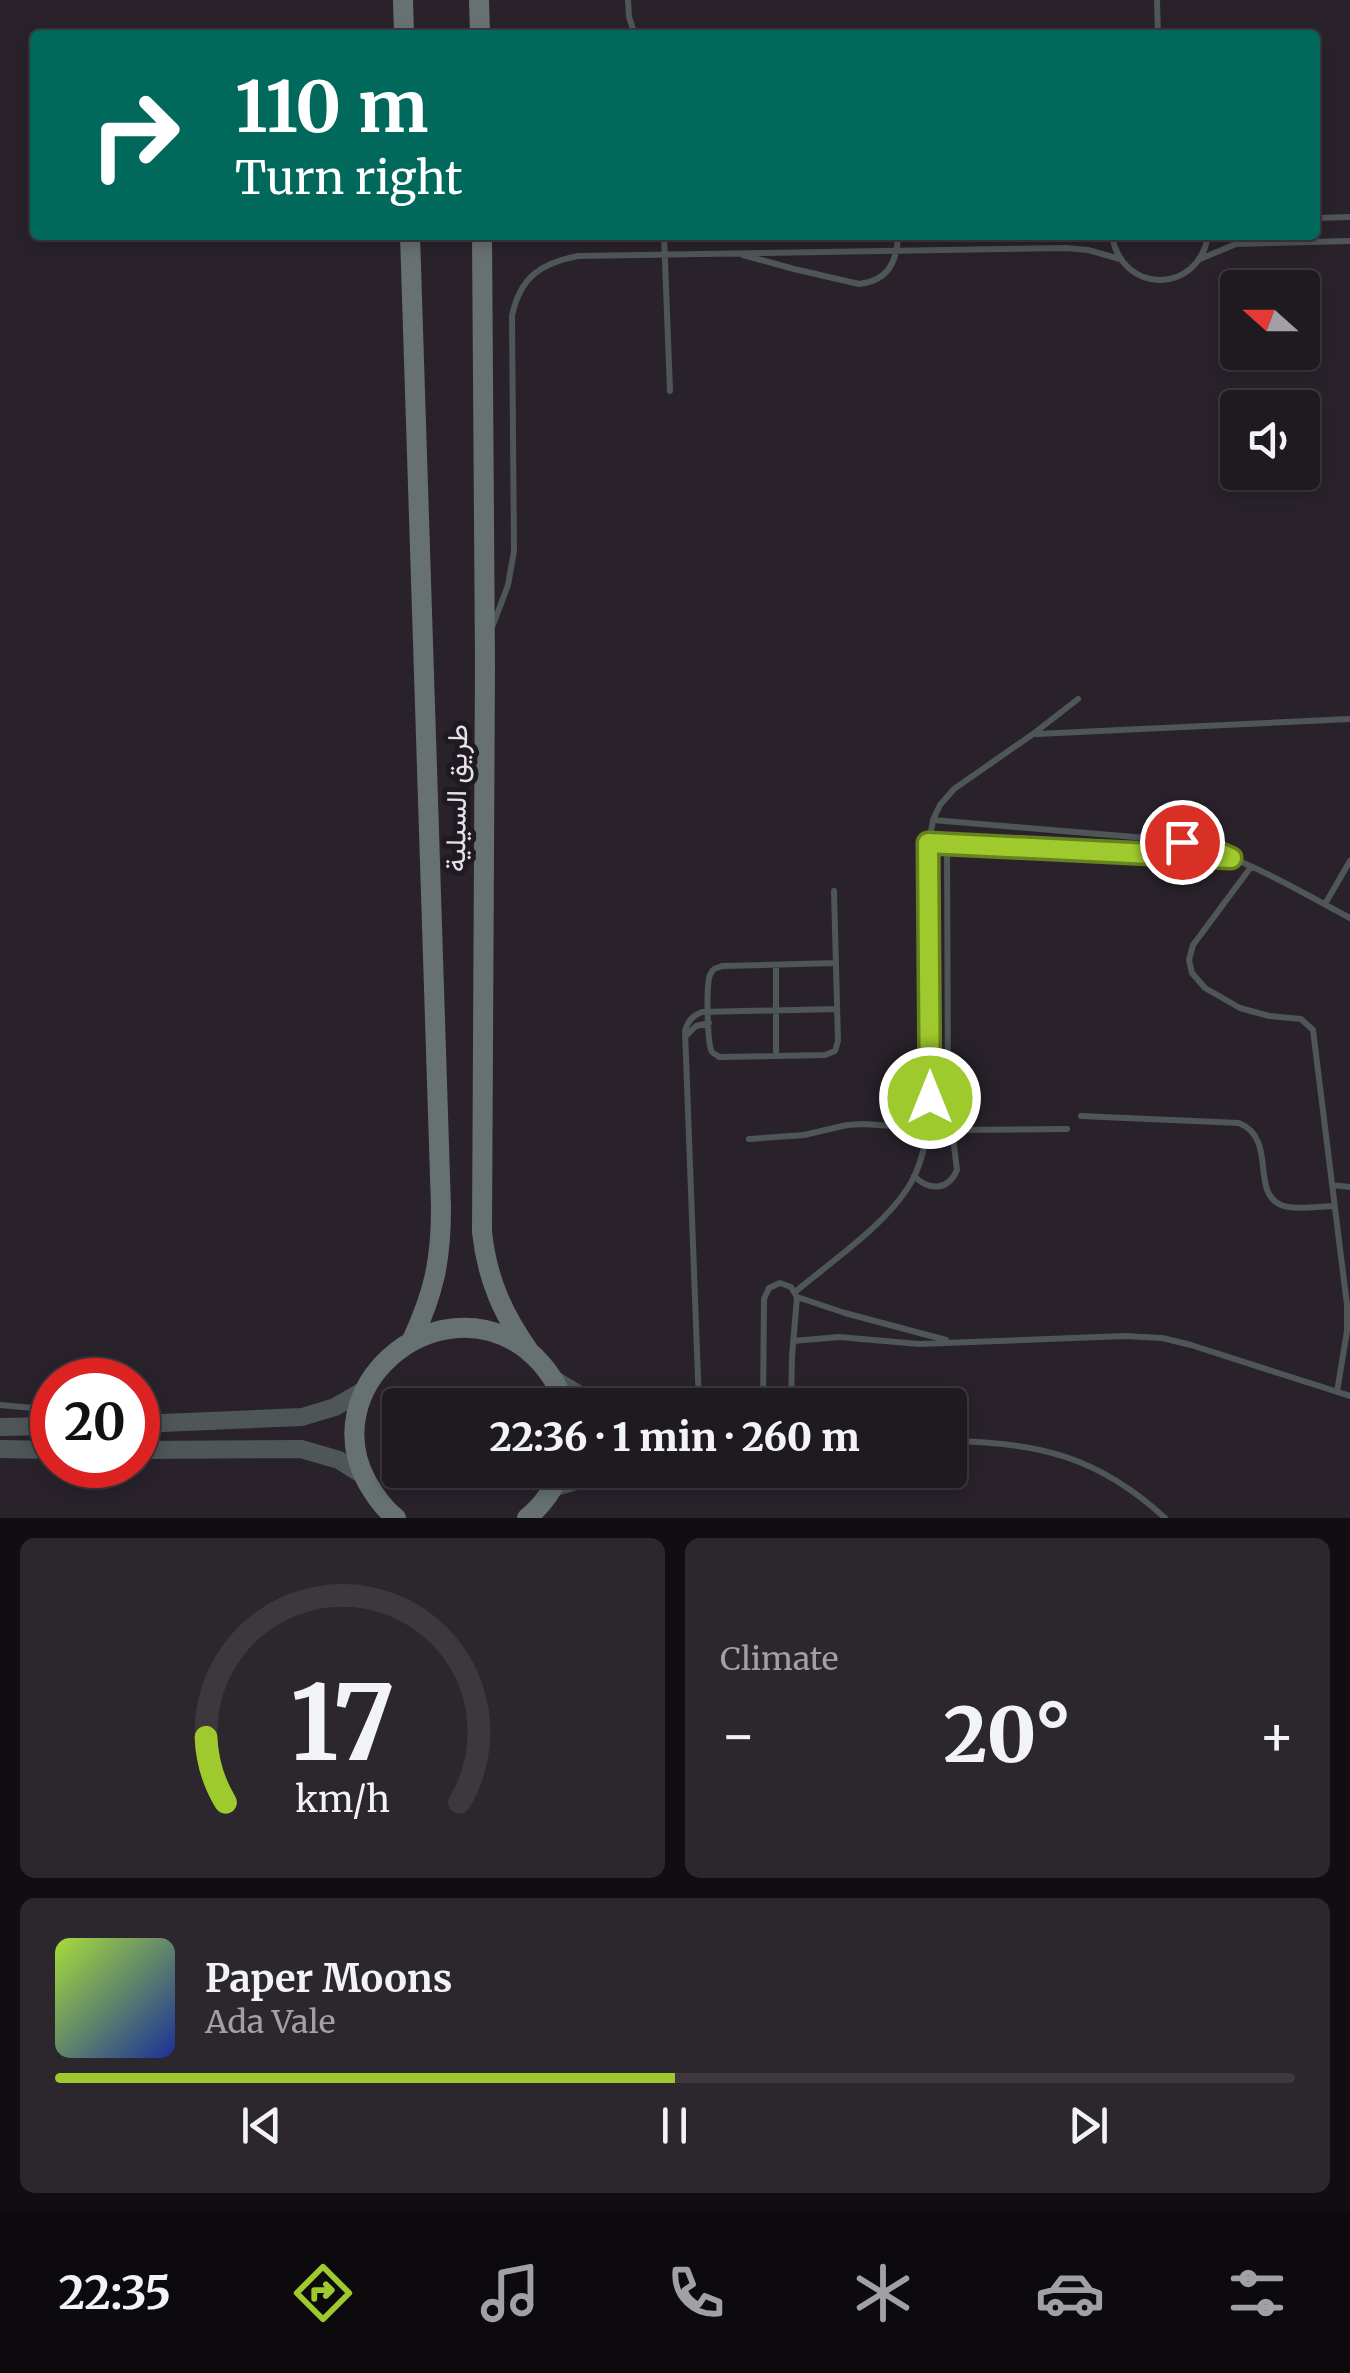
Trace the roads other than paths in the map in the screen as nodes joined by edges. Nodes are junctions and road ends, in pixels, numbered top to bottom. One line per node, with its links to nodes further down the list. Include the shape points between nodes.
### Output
1 (403, 0): 4 (main road)
2 (628, 0): 5 (lane)
3 (1158, 0): 6 (lane)
4 (404, 30)
5 (633, 30)
6 (1158, 30)
7 (1350, 217): 8 (lane)
8 (1320, 218)
9 (410, 240): 55 (main road, طريق السيلية, via 441,1208 436,1276)
10 (482, 240): 22 (main road, طريق السيلية)
11 (664, 240): 18 (lane)
12 (898, 240): 16 (lane)
13 (1114, 240): 19 (lane)
14 (1206, 240): 20 (lane)
15 (1350, 241): 20 (lane, via 1236,244)
16 (898, 250): 17 (lane); 17 (lane, via 888,272 860,284); 19 (lane, via 1066,248)
17 (738, 253): 18 (lane)
18 (665, 254): 21 (lane); 22 (lane, via 555,260 519,293 512,328 514,551 502,604)
19 (1120, 259): 20 (lane, via 1135,274 1155,280 1185,274)
20 (1200, 259)
21 (670, 392)
22 (484, 639): 58 (main road, طريق السيلية, via 482,1232 501,1307)
23 (1078, 700): 25 (lane)
24 (1350, 719): 25 (lane)
25 (1034, 734): 26 (lane, via 954,789)
26 (933, 820): 27 (lane); 29 (lane, via 1159,838)
27 (928, 843): 28 (lane); 44 (lane)
28 (947, 844): 29 (lane); 46 (lane)
29 (1231, 858): 31 (lane)
30 (1350, 861): 33 (lane)
31 (1251, 868): 33 (lane); 49 (lane, via 1193,945 1190,967 1195,979 1228,1002 1310,1025)
32 (834, 891): 35 (lane)
33 (1325, 904): 34 (lane)
34 (1350, 918)
35 (836, 963): 36 (lane); 37 (lane)
36 (776, 965): 38 (lane); 39 (lane, via 714,970)
37 (837, 1008): 38 (lane); 42 (lane, via 835,1051)
38 (776, 1010): 39 (lane); 42 (lane)
39 (708, 1012): 40 (lane); 41 (lane, via 690,1018)
40 (709, 1023): 41 (lane); 42 (lane, via 716,1056)
41 (686, 1038): 62 (lane)
42 (776, 1056)
43 (1081, 1116): 51 (lane, via 1239,1122 1258,1140 1274,1202)
44 (928, 1128): 46 (lane); 47 (lane, via 847,1125); 48 (lane)
45 (1067, 1129): 46 (lane)
46 (952, 1130): 48 (lane, via 958,1170 953,1180 933,1188)
47 (749, 1139)
48 (914, 1176): 54 (lane, via 884,1217)
49 (1332, 1185): 50 (lane); 51 (lane)
50 (1350, 1187)
51 (1334, 1206): 52 (lane)
52 (1341, 1260): 53 (lane); 66 (lane, via 1348,1331)
53 (1350, 1264)
54 (796, 1295): 56 (lane); 57 (lane); 63 (lane, via 780,1283 766,1293)
55 (412, 1340): 58 (main road, via 472,1328); 65 (main road)
56 (793, 1340): 57 (lane); 64 (lane)
57 (952, 1342): 66 (lane, via 1162,1338)
58 (529, 1351): 59 (main road)
59 (551, 1376): 60 (main road); 61 (street)
60 (556, 1388)
61 (571, 1388)
62 (698, 1388)
63 (763, 1388)
64 (792, 1388)
65 (366, 1389): 70 (street, via 302,1418); 77 (main road, via 356,1440)
66 (1337, 1392): 67 (lane)
67 (1350, 1396)
68 (0, 1405): 69 (lane)
69 (30, 1408)
70 (160, 1423)
71 (30, 1426): 72 (street)
72 (0, 1427)
73 (967, 1441): 82 (lane, via 1060,1454 1120,1482)
74 (0, 1449): 75 (street)
75 (30, 1450)
76 (160, 1450): 77 (street, via 301,1449)
77 (363, 1475): 80 (main road)
78 (560, 1488): 79 (street)
79 (553, 1490): 81 (main road)
80 (396, 1518)
81 (527, 1518)
82 (1165, 1518)

